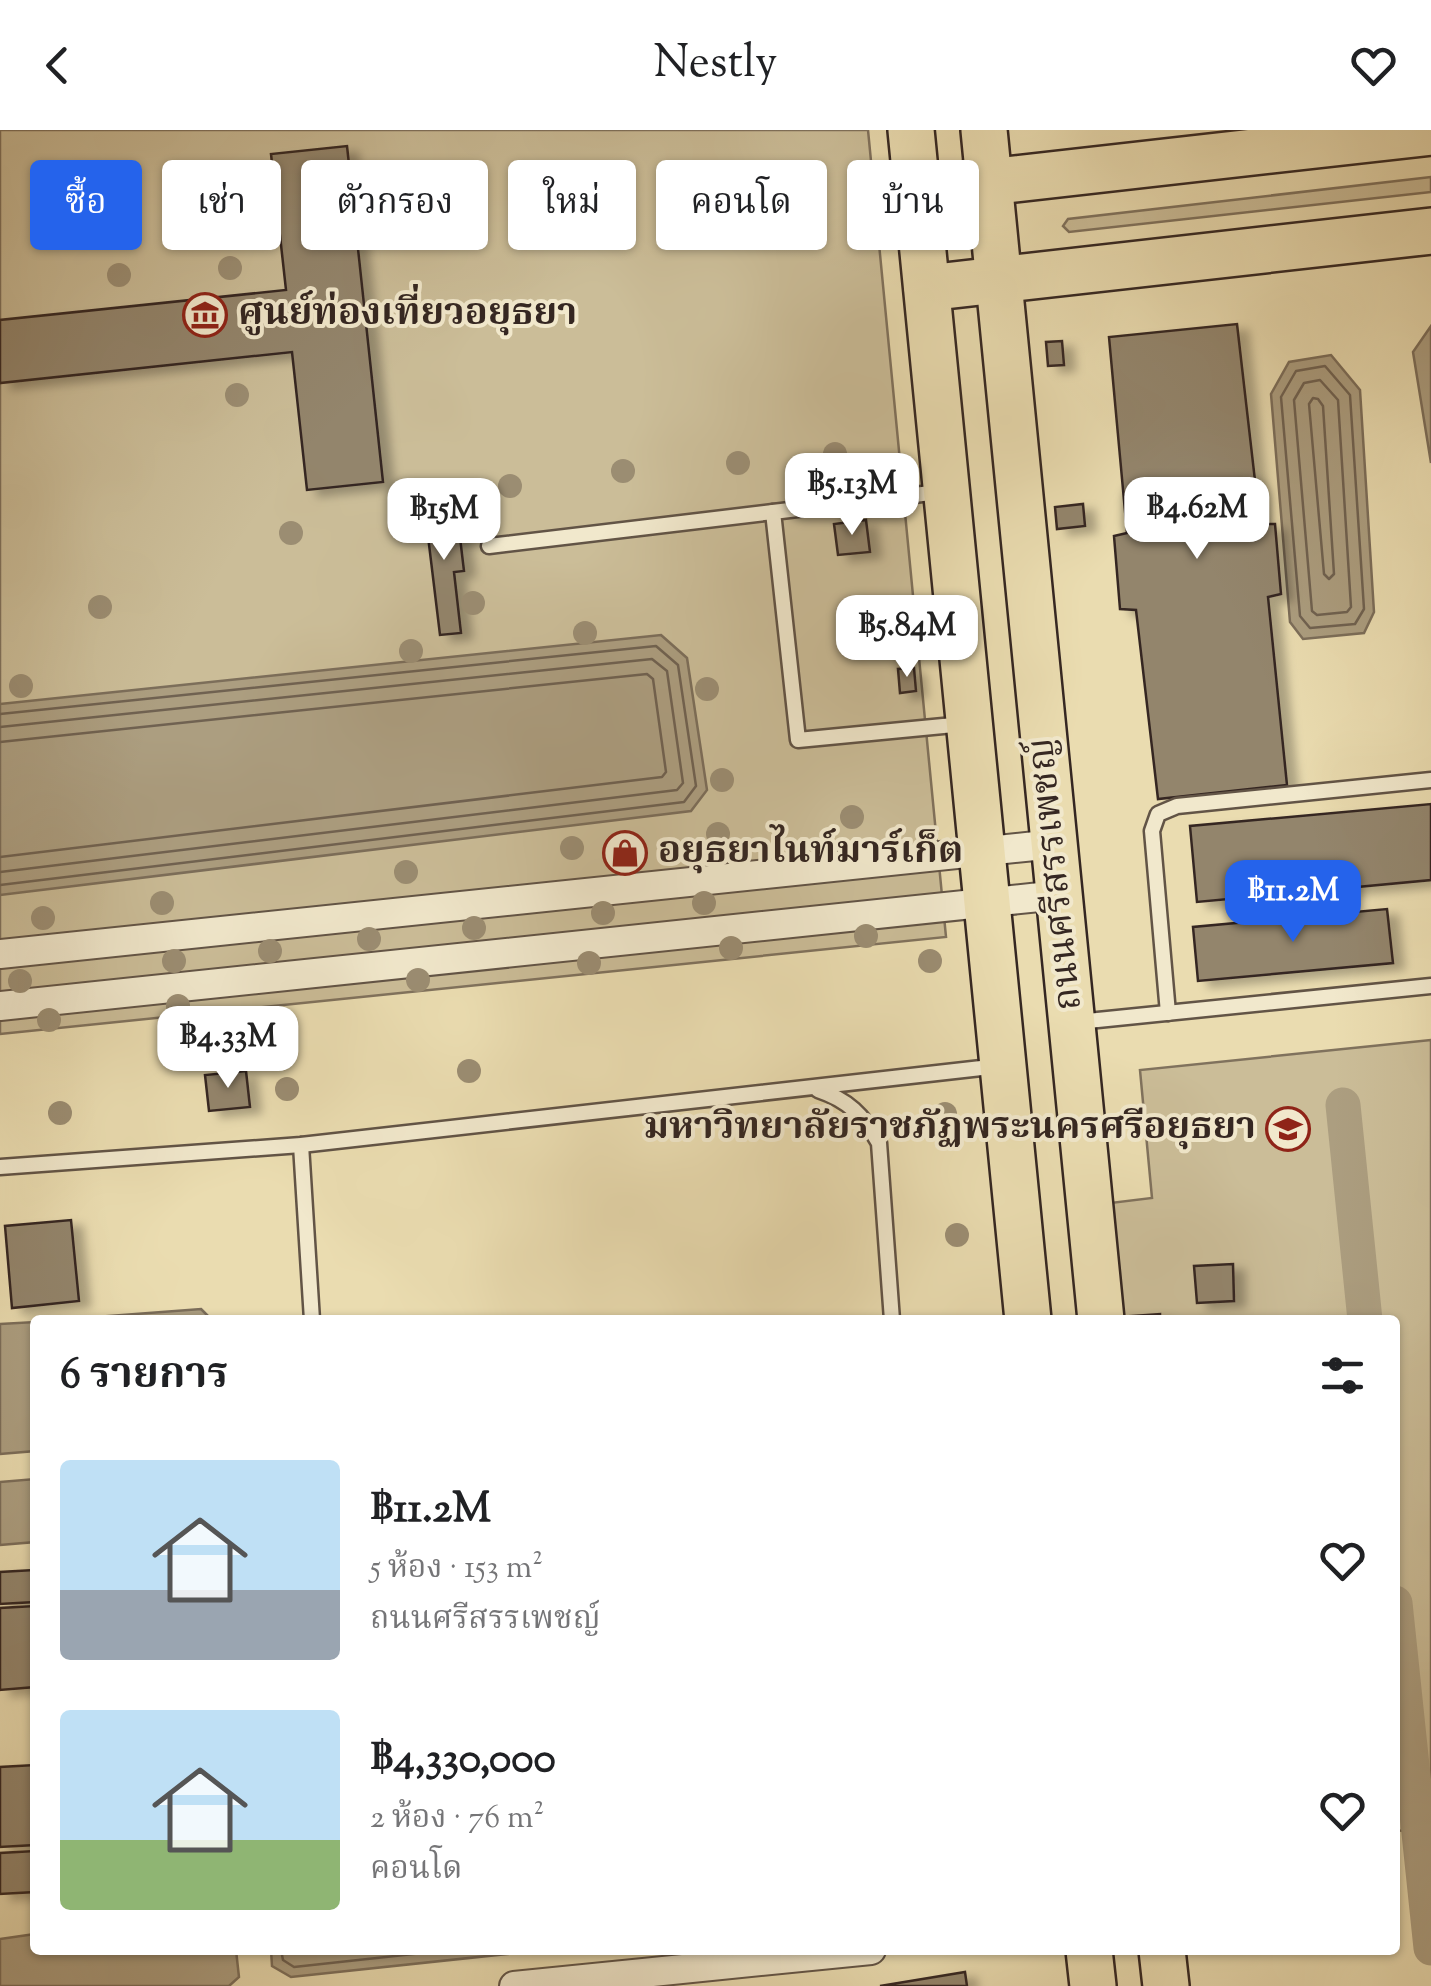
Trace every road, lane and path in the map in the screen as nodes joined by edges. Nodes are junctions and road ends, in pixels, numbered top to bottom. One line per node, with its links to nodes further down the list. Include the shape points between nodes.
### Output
1 (911, 130): 4 (main road, ถนนศรีสรรเพชญ์)
2 (984, 130): 5 (main road, ถนนศรีสรรเพชญ์)
3 (1431, 132): 5 (main road, via 1236,148)
4 (914, 160)
5 (990, 182): 6 (main road); 9 (main road, ถนนศรีสรรเพชญ์)
6 (979, 183)
7 (1431, 231): 9 (main road)
8 (924, 250): 10 (main road, ถนนศรีสรรเพชญ์)
9 (1000, 280): 10 (main road); 16 (main road, ถนนศรีสรรเพชญ์)
10 (928, 288): 11 (main road, ถนนศรีสรรเพชญ์)
11 (947, 491): 12 (lane); 14 (main road, ถนนศรีสรรเพชญ์)
12 (773, 512): 13 (lane); 14 (lane, via 798,740)
13 (489, 546)
14 (970, 723): 17 (main road, ถนนศรีสรรเพชญ์)
15 (1431, 780): 23 (lane, via 1177,806 1158,814 1152,831)
16 (1054, 844): 17 (street); 18 (main road, ถนนศรีสรรเพชญ์)
17 (982, 852): 19 (main road, ถนนศรีสรรเพชญ์); 20 (street)
18 (1059, 895): 19 (street); 24 (main road, ถนนศรีสรรเพชญ์)
19 (987, 903): 22 (street); 25 (main road, ถนนศรีสรรเพชญ์)
20 (0, 954)
21 (1431, 986): 23 (lane)
22 (0, 1006)
23 (1168, 1012): 24 (lane)
24 (1072, 1022): 32 (main road, ถนนศรีสรรเพชญ์)
25 (1003, 1066): 26 (lane); 31 (main road, ถนนศรีสรรเพชญ์)
26 (813, 1088): 27 (lane); 30 (lane, via 842,1098 865,1118 879,1143)
27 (301, 1145): 28 (lane); 29 (lane)
28 (0, 1167)
29 (312, 1315)
30 (892, 1315)
31 (1028, 1315)
32 (1101, 1315)
33 (821, 1955): 36 (street)
34 (1089, 1955): 37 (main road)
35 (1163, 1955): 38 (main road)
36 (514, 1986)
37 (1092, 1986)
38 (1166, 1986)

